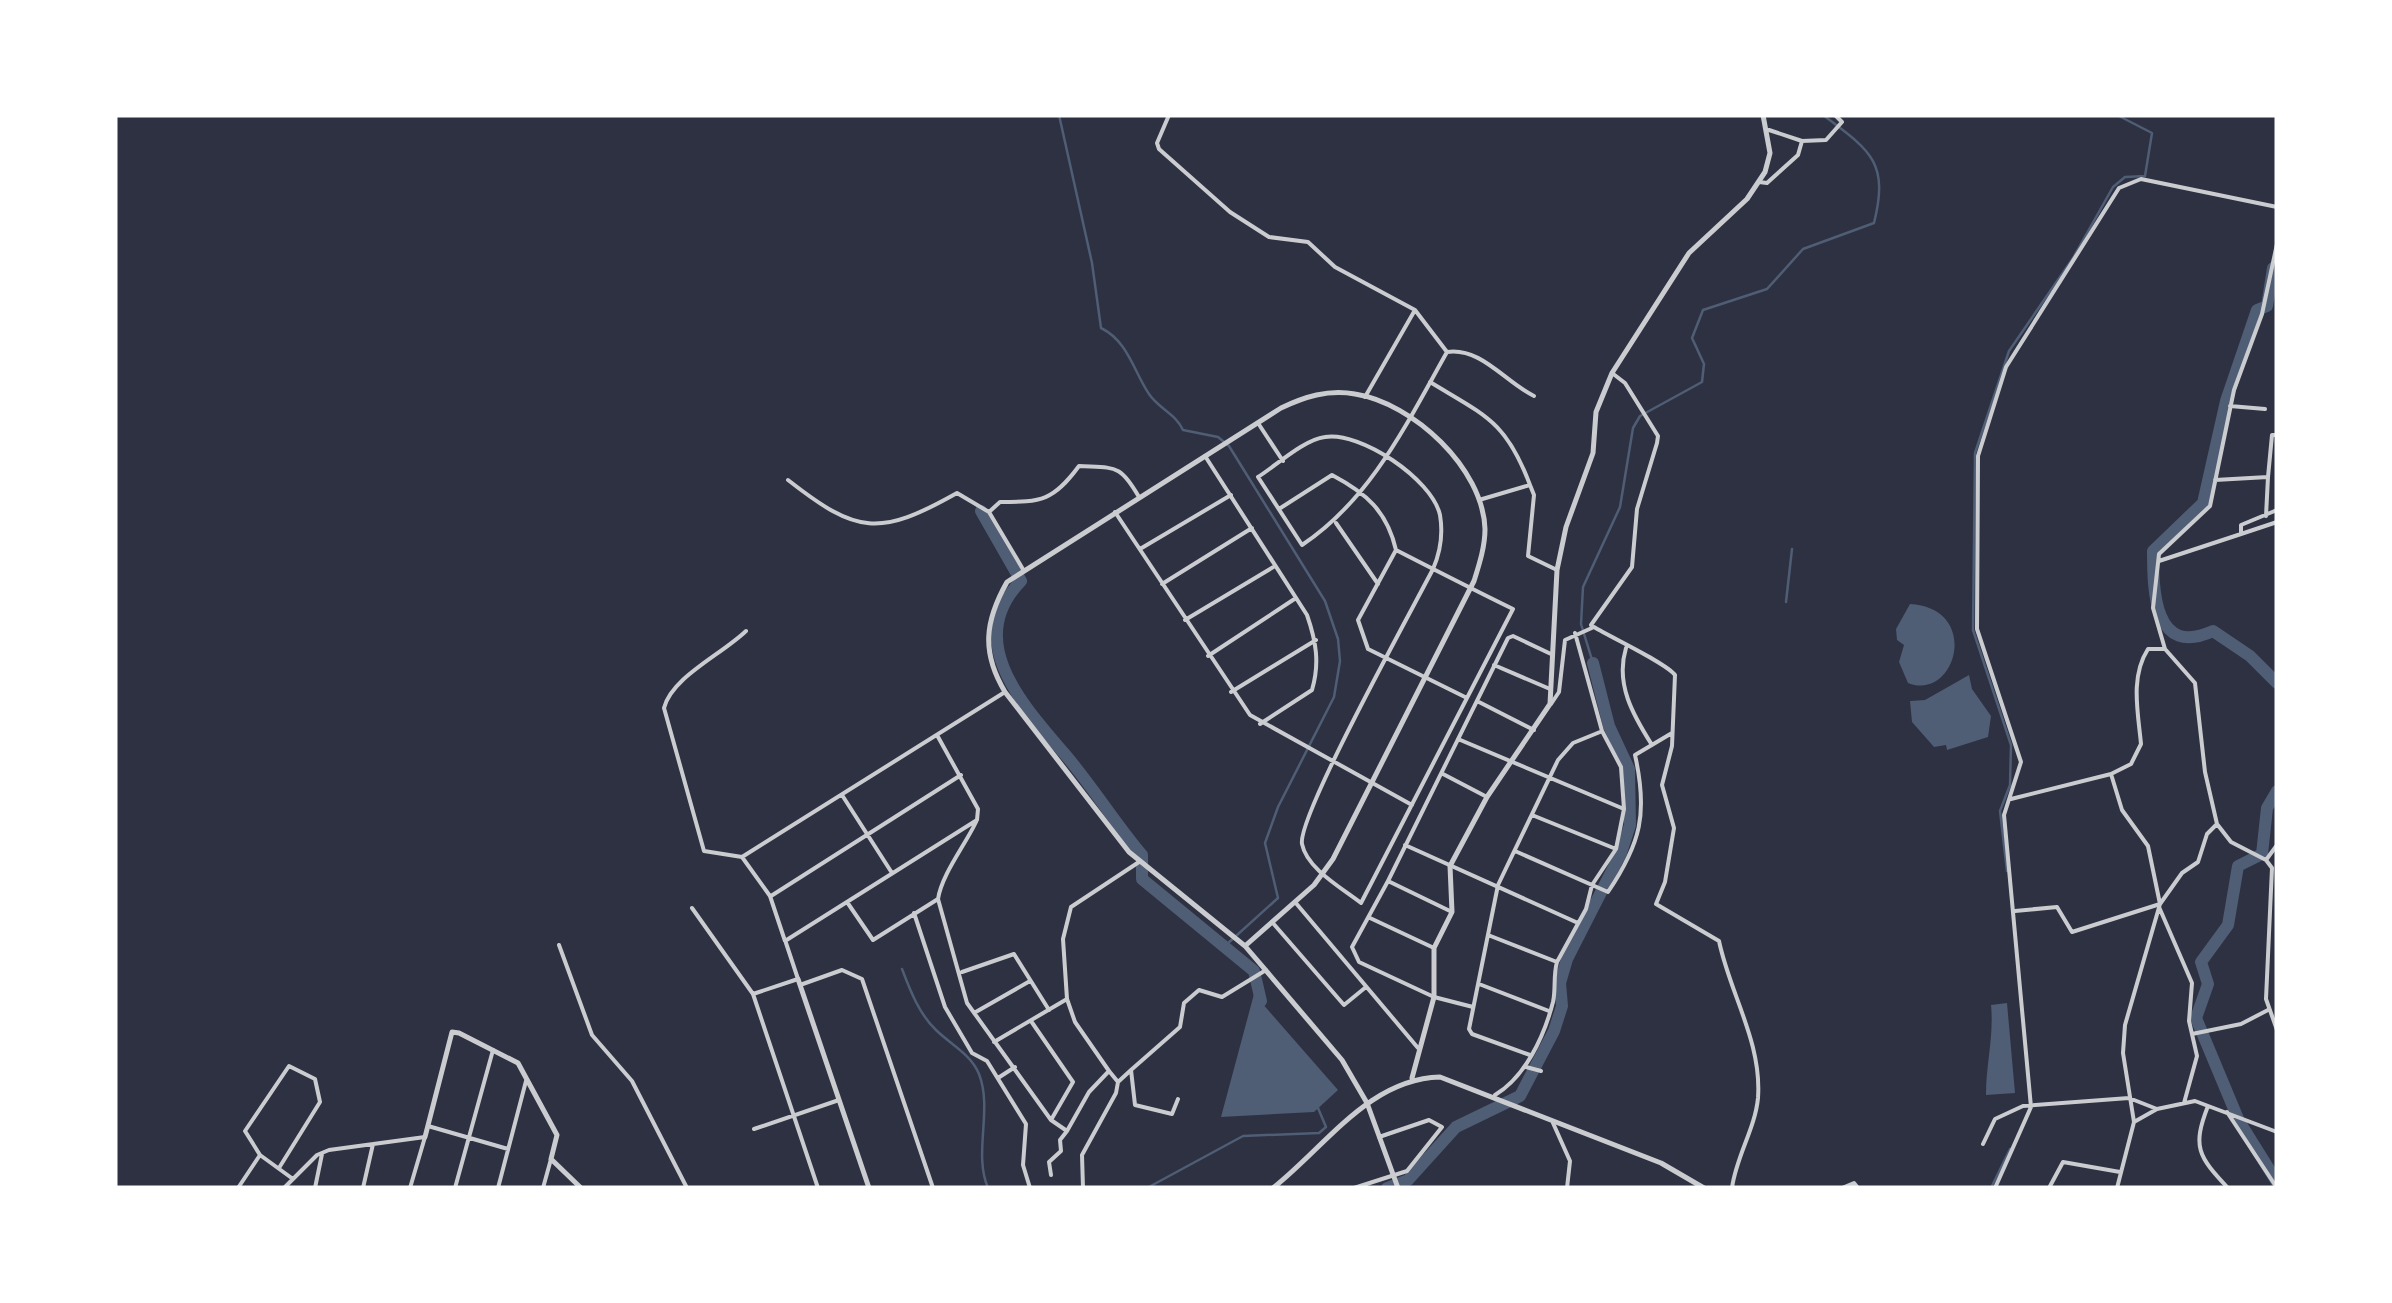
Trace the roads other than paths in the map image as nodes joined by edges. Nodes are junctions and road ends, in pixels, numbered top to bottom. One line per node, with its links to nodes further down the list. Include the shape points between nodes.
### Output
1 (1170, 115): 12 (street, via 1159,149 1230,212 1269,237 1308,242 1335,267)
2 (1764, 115): 6 (street)
3 (1835, 115): 7 (street, via 1842,122 1826,140)
4 (2233, 115): 5 (street)
5 (2257, 115)
6 (1768, 130): 7 (street); 8 (street, via 1770,153)
7 (1802, 141): 8 (street, via 1798,156 1767,183)
8 (1759, 182): 14 (street, via 1690,253)
9 (2277, 208): 88 (street, via 2140,178 2119,188 2006,367 1978,456 1976,629 2021,762)
10 (2277, 244): 11 (street)
11 (2274, 260): 18 (street)
12 (1415, 310): 13 (street); 17 (street)
13 (1447, 352): 15 (street); 16 (street, via 1476,356)
14 (1612, 372): 48 (street); 55 (street, via 1658,443 1637,509 1636,555)
15 (1430, 382): 20 (street); 29 (street, via 1497,423 1515,446)
16 (1534, 396)
17 (1365, 397): 20 (street); 21 (street, via 1307,395)
18 (2230, 406): 19 (street); 28 (street)
19 (2265, 409)
20 (1407, 419): 24 (street); 33 (street, via 1455,455)
21 (1258, 422): 23 (street); 25 (street)
22 (2277, 435): 26 (street)
23 (1205, 456): 31 (street); 32 (street)
24 (1386, 458): 25 (street, via 1351,436 1320,437); 30 (street); 47 (street, via 1409,471 1440,512 1440,554)
25 (1283, 461): 34 (street, via 1258,477)
26 (2268, 477): 28 (street); 38 (street)
27 (788, 480): 36 (street, via 850,524 921,513 957,493)
28 (2214, 480): 45 (street, via 2210,506)
29 (1530, 485): 33 (street); 48 (street, via 1528,556)
30 (1364, 492): 34 (street, via 1332,475); 39 (street); 44 (street, via 1390,524)
31 (1231, 495): 41 (street); 43 (street)
32 (1139, 497): 36 (street, via 1116,468 1079,466 1040,502 1000,502); 37 (street)
33 (1479, 500): 52 (street, via 1485,528)
34 (1279, 509): 39 (street, via 1302,545)
35 (2277, 510): 38 (street)
36 (989, 512): 49 (street)
37 (1115, 512): 43 (street); 49 (street)
38 (2266, 516): 42 (street, via 2241,525)
39 (1336, 522): 51 (street)
40 (2277, 522): 42 (street)
41 (1252, 528): 46 (street); 50 (street)
42 (2241, 534): 45 (street)
43 (1139, 550): 50 (street)
44 (1396, 550): 47 (street); 51 (street)
45 (2159, 561): 60 (street, via 2153,608)
46 (1275, 566): 53 (street); 54 (street)
47 (1433, 569): 52 (street); 63 (street)
48 (1558, 570): 61 (street)
49 (1024, 571): 67 (street, via 1007,582 990,611 986,638)
50 (1162, 584): 54 (street)
51 (1378, 584): 63 (street, via 1358,620 1368,650)
52 (1470, 588): 65 (street); 69 (street, via 1513,609)
53 (1296, 598): 58 (street); 62 (street)
54 (1185, 620): 62 (street)
55 (1588, 628): 57 (street); 59 (street)
56 (746, 631): 99 (street, via 676,682 664,708 704,851)
57 (1577, 632): 71 (street, via 1565,640 1559,692); 74 (street)
58 (1316, 640): 68 (street); 72 (street, via 1312,690)
59 (1626, 647): 75 (street, via 1675,675); 78 (street, via 1621,665 1629,709)
60 (2165, 649): 82 (street, via 2148,649 2136,667 2135,720 2142,744 2131,764); 93 (street, via 2196,683)
61 (1552, 654): 64 (street, via 1513,636); 66 (street)
62 (1208, 656): 68 (street)
63 (1386, 660): 65 (street); 79 (street)
64 (1494, 665): 66 (street); 70 (street)
65 (1424, 680): 69 (street); 85 (street)
66 (1552, 690): 71 (street)
67 (1004, 692): 76 (street); 101 (street)
68 (1231, 692): 72 (street)
69 (1467, 698): 89 (street)
70 (1477, 701): 73 (street); 77 (street)
71 (1550, 704): 73 (street)
72 (1260, 724): 79 (street)
73 (1534, 730): 80 (street)
74 (1602, 731): 84 (street, via 1574,742); 90 (street, via 1621,768)
75 (1672, 733): 78 (street); 211 (street, via 1662,785 1674,828 1656,904 1719,941 1758,1076 1758,1103)
76 (936, 735): 83 (street); 86 (street)
77 (1458, 739): 80 (street); 81 (street)
78 (1652, 745): 108 (street, via 1636,755 1639,836 1606,891)
79 (1334, 762): 85 (street); 105 (street, via 1302,832 1302,847)
80 (1512, 763): 84 (street); 87 (street)
81 (1441, 773): 87 (street); 95 (street)
82 (2111, 774): 88 (street); 113 (street, via 2122,810 2148,846)
83 (961, 775): 92 (street); 94 (street)
84 (1549, 780): 90 (street); 91 (street)
85 (1371, 784): 89 (street); 105 (street)
86 (842, 794): 94 (street); 99 (street)
87 (1487, 797): 102 (street)
88 (2008, 800): 115 (street)
89 (1412, 805): 105 (street, via 1361,902)
90 (1624, 809): 97 (street)
91 (1532, 815): 97 (street); 98 (street)
92 (977, 820): 104 (street); 110 (street, via 958,862 942,878)
93 (2217, 824): 100 (street, via 2231,842); 113 (street, via 2198,862)
94 (868, 834): 104 (street); 109 (street)
95 (1405, 845): 102 (street); 106 (street)
96 (2277, 845): 100 (street)
97 (1616, 849): 108 (street)
98 (1515, 850): 107 (street); 108 (street)
99 (742, 857): 109 (street)
100 (2266, 860): 103 (street)
101 (1142, 864): 126 (street); 137 (street, via 1071,907 1063,939)
102 (1450, 866): 107 (street); 116 (street)
103 (2274, 869): 123 (street)
104 (892, 873): 111 (street)
105 (1323, 873): 112 (street)
106 (1388, 881): 116 (street); 118 (street)
107 (1498, 886): 120 (street); 121 (street)
108 (1594, 886): 120 (street)
109 (770, 896): 124 (street)
110 (938, 898): 117 (street); 130 (street)
111 (847, 902): 117 (street, via 873,940); 124 (street)
112 (1295, 902): 119 (street); 134 (street)
113 (2159, 906): 115 (street, via 2072,932 2057,907); 145 (street, via 2190,974); 160 (street, via 2125,1025)
114 (692, 908): 135 (street)
115 (2015, 911): 166 (street)
116 (1452, 912): 127 (street)
117 (914, 914): 156 (street, via 945,1007 972,1054 987,1061)
118 (1368, 918): 127 (street); 136 (street, via 1352,947 1359,962)
119 (1272, 922): 126 (street); 134 (street, via 1344,1005)
120 (1578, 922): 128 (street)
121 (1488, 934): 128 (street); 133 (street)
122 (2277, 939): 123 (street)
123 (2268, 940): 140 (street)
124 (785, 941): 132 (street)
125 (559, 945): 200 (street, via 592,1035 632,1081)
126 (1246, 946): 129 (street)
127 (1434, 948): 136 (street)
128 (1556, 962): 141 (street)
129 (1268, 969): 153 (street, via 1222,997 1199,990 1184,1003 1180,1026); 163 (street, via 1342,1060)
130 (962, 972): 131 (street, via 1014,954); 142 (street)
131 (1030, 981): 139 (street); 142 (street)
132 (799, 982): 135 (street); 162 (street); 203 (street, via 842,970 862,979)
133 (1478, 984): 138 (street); 141 (street)
134 (1366, 986): 147 (street)
135 (752, 994): 169 (street)
136 (1434, 996): 138 (street); 147 (street)
137 (1067, 1000): 139 (street); 152 (street)
138 (1473, 1007): 149 (street, via 1472,1034)
139 (1049, 1010): 143 (street)
140 (2268, 1010): 144 (street); 145 (street, via 2241,1024)
141 (1549, 1011): 149 (street)
142 (973, 1014): 146 (street)
143 (1031, 1020): 146 (street); 171 (street, via 1073,1082)
144 (2277, 1030)
145 (2193, 1034): 164 (street, via 2197,1056)
146 (994, 1042): 150 (street)
147 (1418, 1048): 157 (street)
148 (492, 1050): 155 (street); 173 (street, via 452,1032); 178 (street)
149 (1530, 1055): 151 (street)
150 (1015, 1067): 156 (street); 171 (street)
151 (1528, 1067): 154 (street); 159 (street)
152 (1108, 1070): 158 (street); 175 (street)
153 (1132, 1070): 158 (street); 161 (street, via 1134,1105 1172,1114)
154 (1541, 1071)
155 (527, 1076): 182 (street); 185 (street, via 557,1135)
156 (998, 1078): 204 (street, via 1026,1124 1022,1165)
157 (1412, 1078): 159 (street, via 1440,1077); 163 (street)
158 (1118, 1082): 205 (street, via 1082,1155)
159 (1498, 1096): 170 (street)
160 (2129, 1098): 166 (street); 167 (street); 172 (street)
161 (1178, 1099)
162 (839, 1100): 169 (street); 202 (street)
163 (1367, 1103): 179 (street); 206 (street)
164 (2184, 1103): 165 (street); 167 (street)
165 (2208, 1106): 168 (street); 217 (street, via 2198,1144 2206,1165)
166 (2031, 1107): 181 (street, via 1995,1119); 214 (street)
167 (2157, 1108): 172 (street)
168 (2228, 1112): 176 (street); 218 (street)
169 (793, 1116): 174 (street); 201 (street)
170 (1551, 1119): 209 (street, via 1570,1161); 210 (street, via 1661,1163)
171 (1051, 1120): 175 (street)
172 (2134, 1122): 187 (street)
173 (428, 1126): 177 (street); 178 (street)
174 (754, 1129)
175 (1067, 1131): 188 (street, via 1061,1152 1049,1162)
176 (2277, 1132)
177 (425, 1137): 180 (street); 195 (street)
178 (469, 1138): 182 (street); 196 (street)
179 (1379, 1138): 189 (street); 189 (street, via 1429,1120 1442,1126 1420,1158)
180 (373, 1144): 183 (street); 194 (street)
181 (1983, 1144)
182 (508, 1150): 197 (street)
183 (322, 1153): 190 (street); 193 (street)
184 (260, 1155): 186 (street); 186 (street, via 245,1132 289,1066 315,1079 320,1102); 191 (street)
185 (550, 1159): 198 (street); 199 (street)
186 (279, 1168): 190 (street)
187 (2120, 1172): 215 (street, via 2063,1162); 216 (street)
188 (1052, 1175)
189 (1394, 1178): 207 (street); 208 (street)
190 (293, 1179): 192 (street)
191 (238, 1188)
192 (284, 1188)
193 (315, 1188)
194 (362, 1188)
195 (410, 1188)
196 (455, 1188)
197 (498, 1188)
198 (543, 1188)
199 (580, 1188)
200 (686, 1188)
201 (818, 1188)
202 (869, 1188)
203 (933, 1188)
204 (1030, 1188)
205 (1083, 1188)
206 (1274, 1188)
207 (1354, 1188)
208 (1398, 1188)
209 (1567, 1188)
210 (1704, 1188)
211 (1732, 1188)
212 (1842, 1188): 213 (street)
213 (1858, 1188)
214 (1996, 1188)
215 (2049, 1188)
216 (2117, 1188)
217 (2228, 1188)
218 (2277, 1188)

